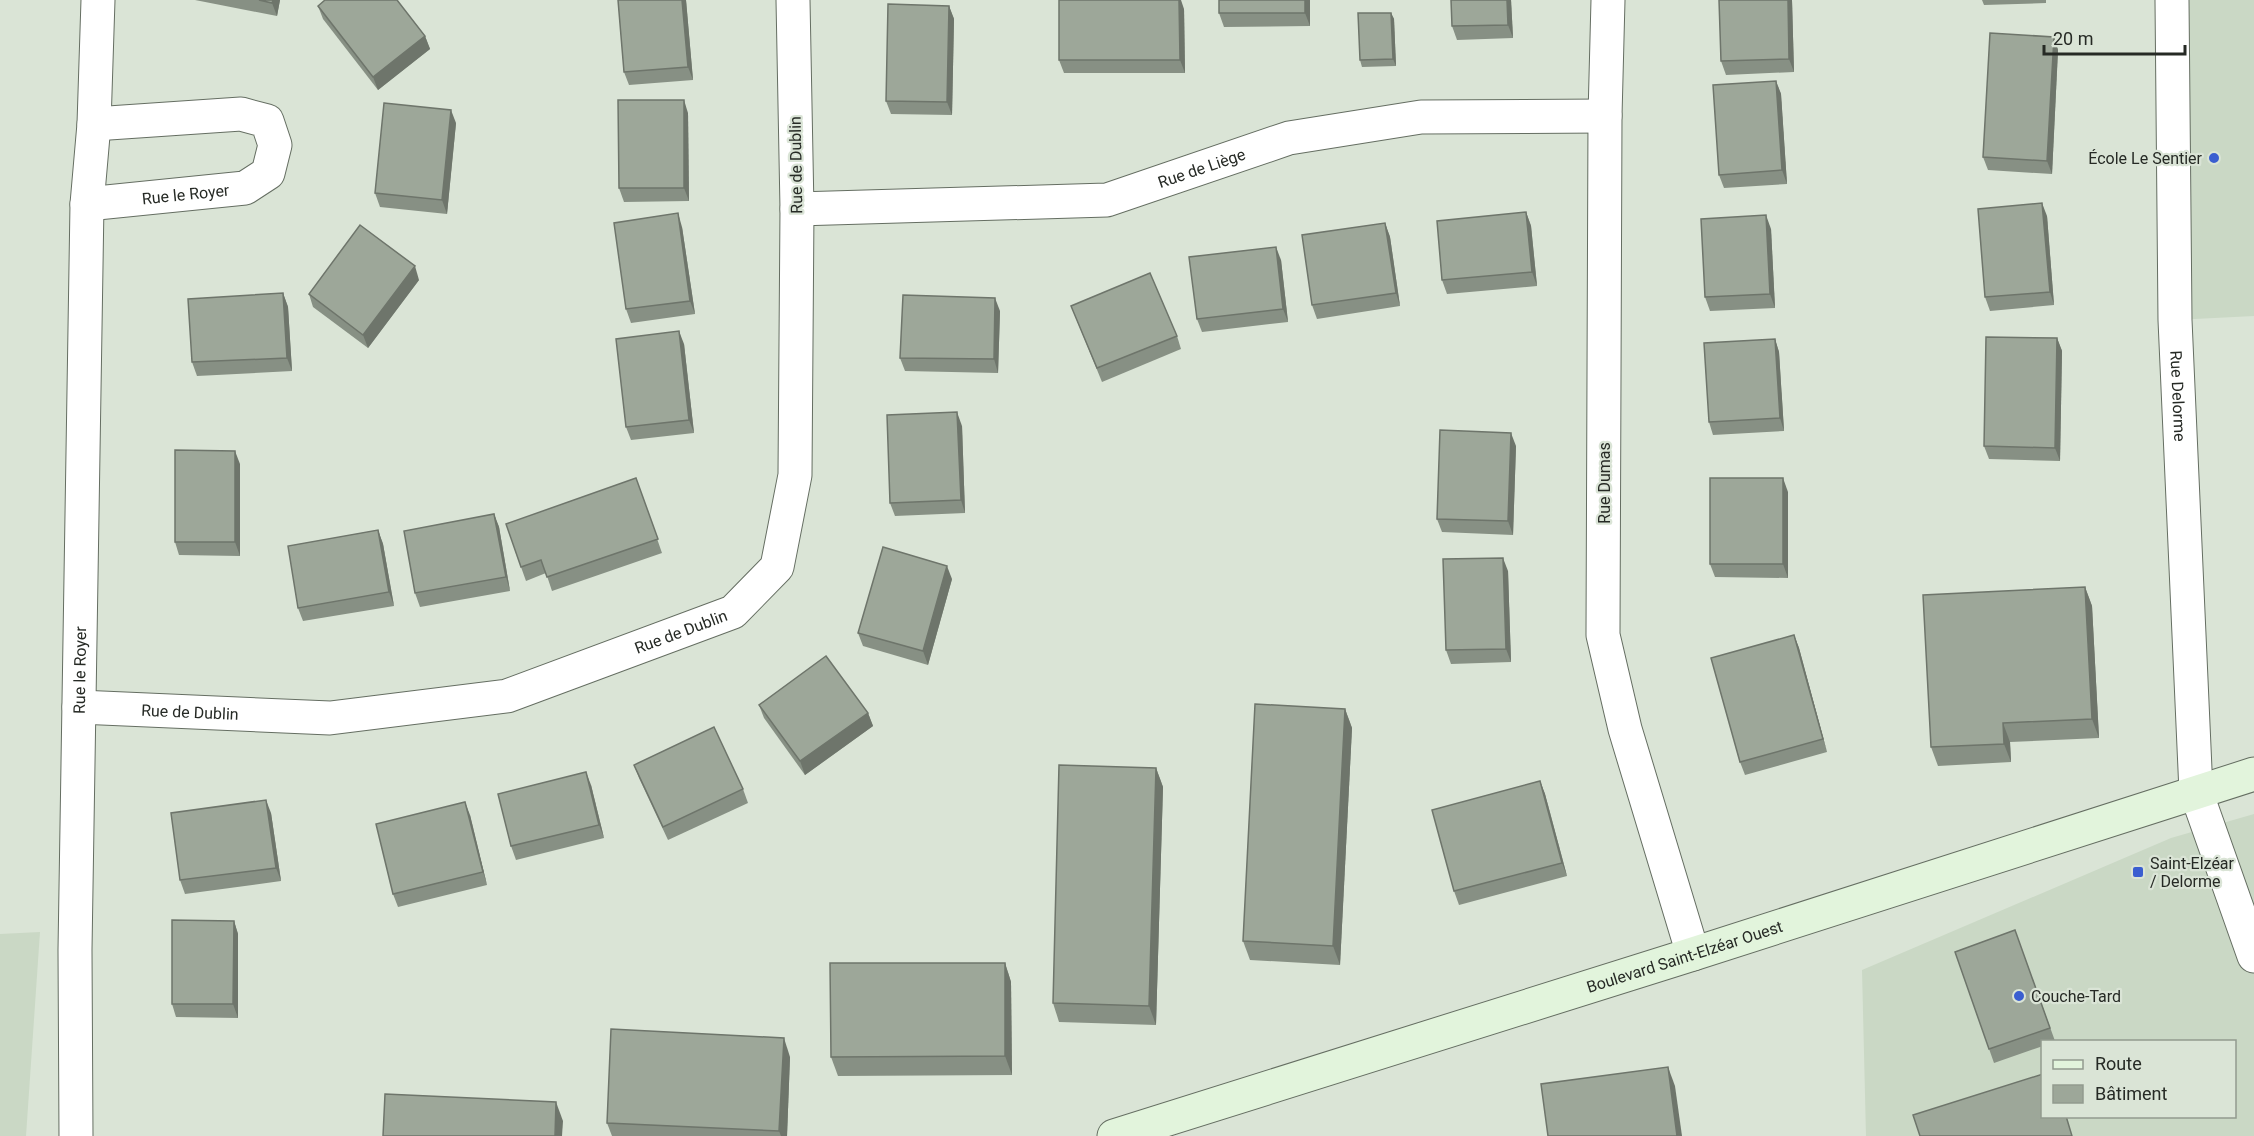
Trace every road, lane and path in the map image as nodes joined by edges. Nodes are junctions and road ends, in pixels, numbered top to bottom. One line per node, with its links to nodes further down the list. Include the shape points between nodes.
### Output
1 (98, 0): 6 (street, Rue le Royer)
2 (793, 0): 8 (street, Rue de Dublin)
3 (1608, 0): 5 (street, Rue Dumas)
4 (2172, 0): 11 (street, Rue Delorme, via 2175,320)
5 (1605, 116): 8 (street, Rue de Liège, via 1421,117 1289,138 1107,200); 12 (street, Rue Dumas, via 1603,635 1625,729)
6 (94, 124): 7 (street, Rue le Royer); 7 (street, Rue le Royer, via 241,114 267,121 275,145 268,173 245,188)
7 (87, 204): 9 (street, Rue le Royer)
8 (797, 209): 9 (street, Rue de Dublin, via 795,475 777,567 733,612 507,696 330,718)
9 (79, 707): 14 (street, Rue le Royer)
10 (2254, 774): 11 (street, Boulevard Saint-Elzéar Ouest)
11 (2196, 792): 12 (street, Boulevard Saint-Elzéar Ouest); 13 (street, Rue Delorme)
12 (1693, 954): 15 (street, Boulevard Saint-Elzéar Ouest)
13 (2254, 956)
14 (76, 1136)
15 (1114, 1136)

